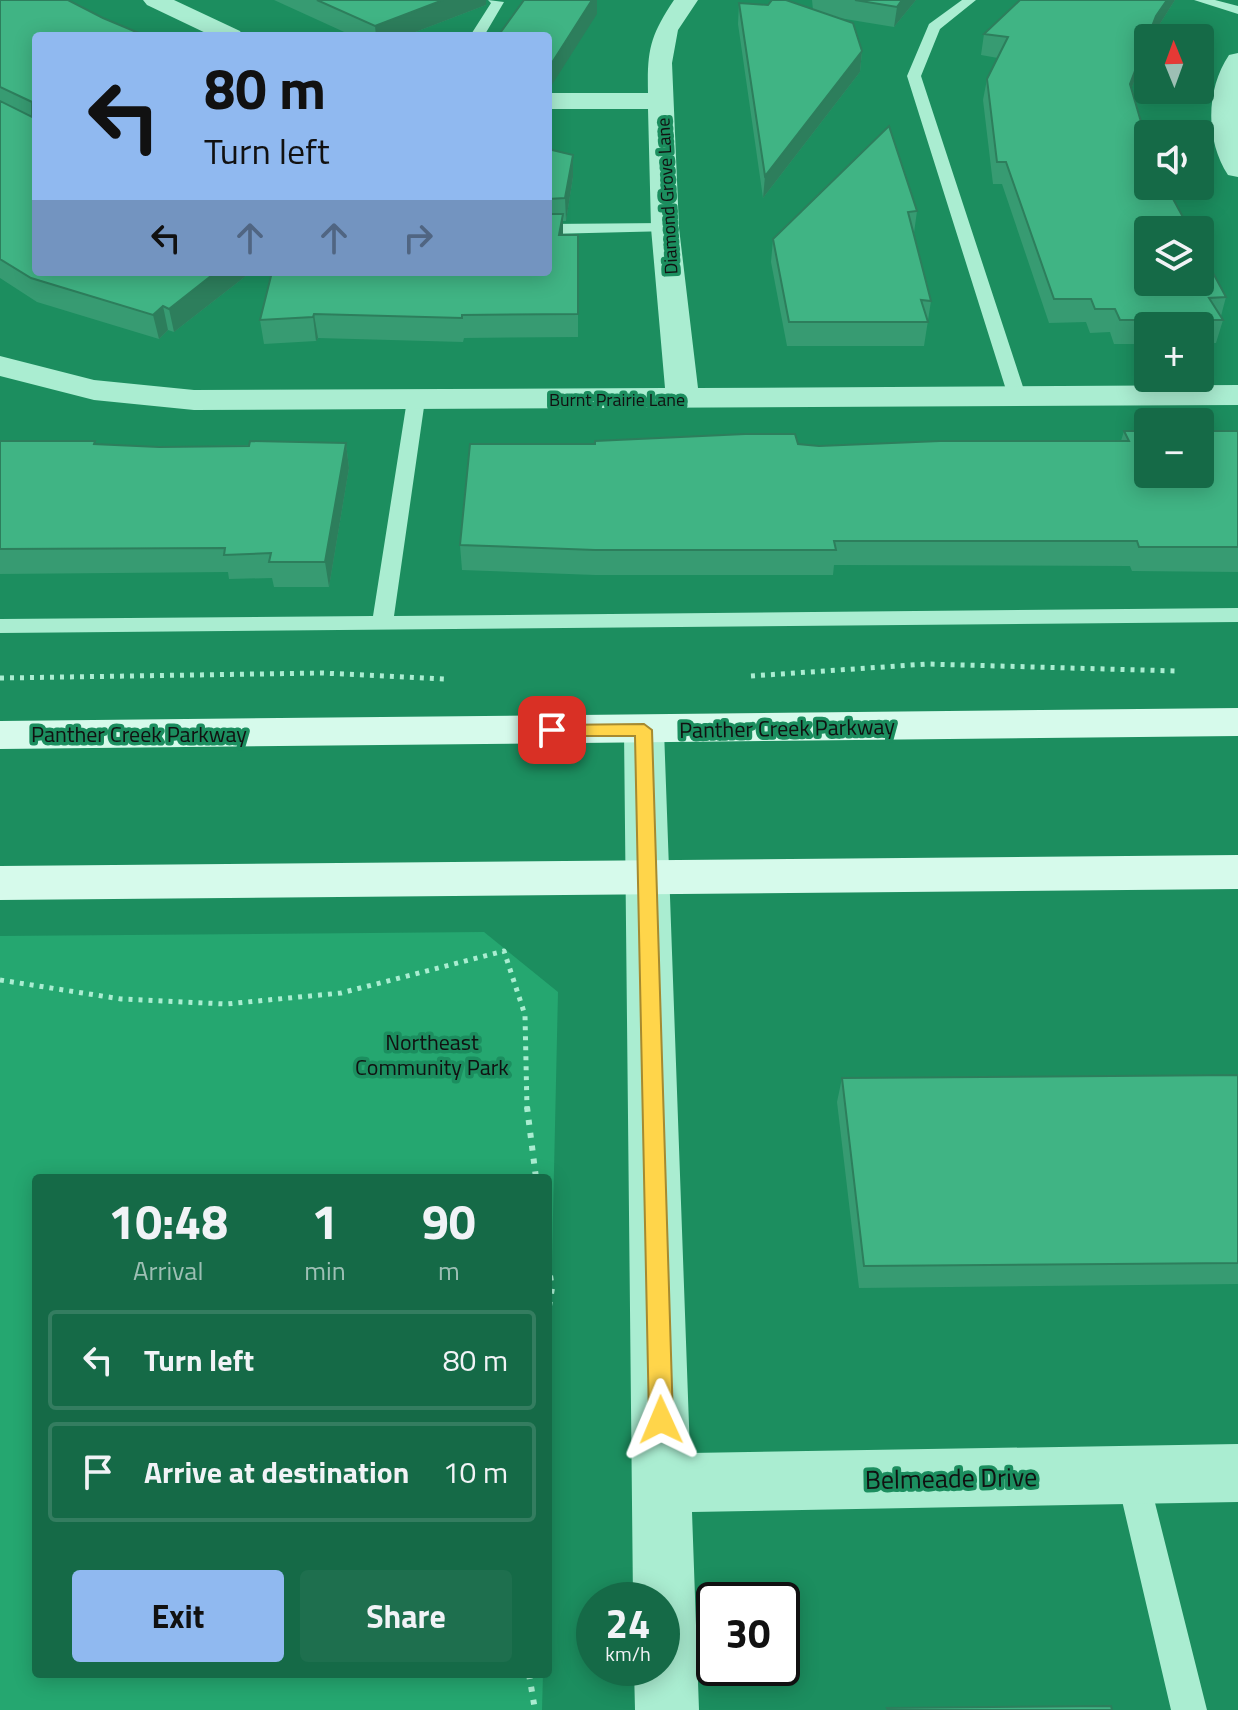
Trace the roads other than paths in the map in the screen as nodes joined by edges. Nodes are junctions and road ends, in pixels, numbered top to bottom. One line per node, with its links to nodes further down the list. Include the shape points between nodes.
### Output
1 (155, 0): 7 (street)
2 (494, 0): 8 (lane, via 498,2)
3 (686, 0): 11 (street, Diamond Grove Lane, via 661,46)
4 (970, 0): 17 (lane, via 934,27 914,76)
5 (1200, 0): 6 (lane)
6 (1238, 10)
7 (223, 32)
8 (479, 32)
9 (1238, 60): 12 (street, via 1223,111)
10 (552, 101): 11 (street)
11 (662, 101): 13 (street, Diamond Grove Lane)
12 (1238, 169)
13 (665, 228): 14 (lane); 18 (street, Diamond Grove Lane)
14 (552, 229)
15 (0, 366): 19 (street, Burnt Prairie Lane, via 143,397)
16 (1238, 395): 17 (street, Burnt Prairie Lane)
17 (1017, 396): 18 (street, Burnt Prairie Lane)
18 (683, 399): 19 (street, Burnt Prairie Lane)
19 (416, 400): 21 (lane)
20 (1238, 615): 21 (lane)
21 (382, 623): 22 (lane)
22 (0, 626)
23 (1238, 722): 24 (main road, Panther Creek Parkway)
24 (644, 730): 25 (main road, Panther Creek Parkway); 27 (street)
25 (0, 735)
26 (1238, 872): 27 (main road)
27 (648, 877): 28 (main road); 31 (street)
28 (0, 883)
29 (1238, 1473): 30 (street, Belmeade Drive)
30 (1132, 1475): 31 (street, Belmeade Drive); 33 (lane)
31 (663, 1483): 32 (street)
32 (667, 1710)
33 (1189, 1710)

